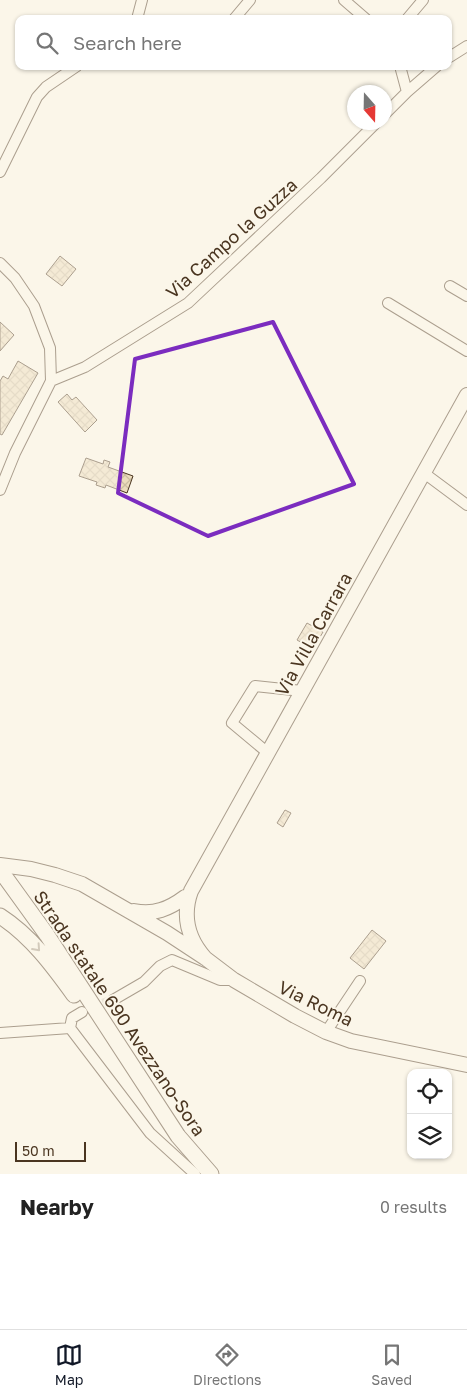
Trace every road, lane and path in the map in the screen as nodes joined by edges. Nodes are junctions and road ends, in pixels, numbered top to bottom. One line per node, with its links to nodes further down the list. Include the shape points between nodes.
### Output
1 (142, 0): 5 (street)
2 (250, 0): 6 (street)
3 (344, 0): 7 (street)
4 (423, 0): 8 (street)
5 (138, 15)
6 (237, 15)
7 (361, 15)
8 (410, 15)
9 (467, 46): 10 (street)
10 (452, 55)
11 (71, 70): 17 (street, via 46,87 38,97)
12 (401, 70): 14 (street)
13 (433, 70): 14 (street)
14 (408, 92): 15 (street)
15 (392, 107)
16 (369, 130): 23 (street, Via Campo la Guzza, via 188,303 85,367)
17 (0, 172)
18 (0, 263): 23 (street, via 34,306 50,348)
19 (450, 286): 20 (street)
20 (467, 296)
21 (388, 304): 22 (street)
22 (467, 351)
23 (52, 381): 26 (street)
24 (467, 395): 25 (main road, Via Villa Carrara)
25 (424, 473): 27 (street); 28 (main road, Via Villa Carrara)
26 (0, 490)
27 (467, 505)
28 (302, 691): 29 (main road, Via Villa Carrara); 29 (street, via 255,686 232,723)
29 (268, 753): 32 (main road, Via Villa Carrara)
30 (0, 865): 33 (main road, Via Roma, via 30,869 82,884)
31 (0, 870): 45 (highway, Strada statale 690 Avezzano-Sora)
32 (187, 899): 33 (main road, via 158,912); 35 (main road, Via Villa Carrara, via 172,913); 36 (main road, via 188,929 196,948)
33 (128, 910): 35 (main road, Via Roma)
34 (0, 916): 45 (highway, one-way to 45, via 14,925 61,976 118,1055)
35 (167, 933): 36 (main road, Via Roma)
36 (205, 958): 37 (main road, Via Roma)
37 (234, 980): 39 (street, via 220,980 172,960); 42 (main road, Via Roma)
38 (360, 982): 42 (street)
39 (113, 1000)
40 (82, 1012): 41 (street, via 72,1018)
41 (70, 1028): 43 (street); 46 (street, via 150,1133)
42 (326, 1032): 44 (main road, Via Roma, via 351,1041)
43 (0, 1033)
44 (467, 1065)
45 (139, 1076): 47 (highway, Strada statale 690 Avezzano-Sora, via 178,1136)
46 (194, 1174)
47 (211, 1174)

